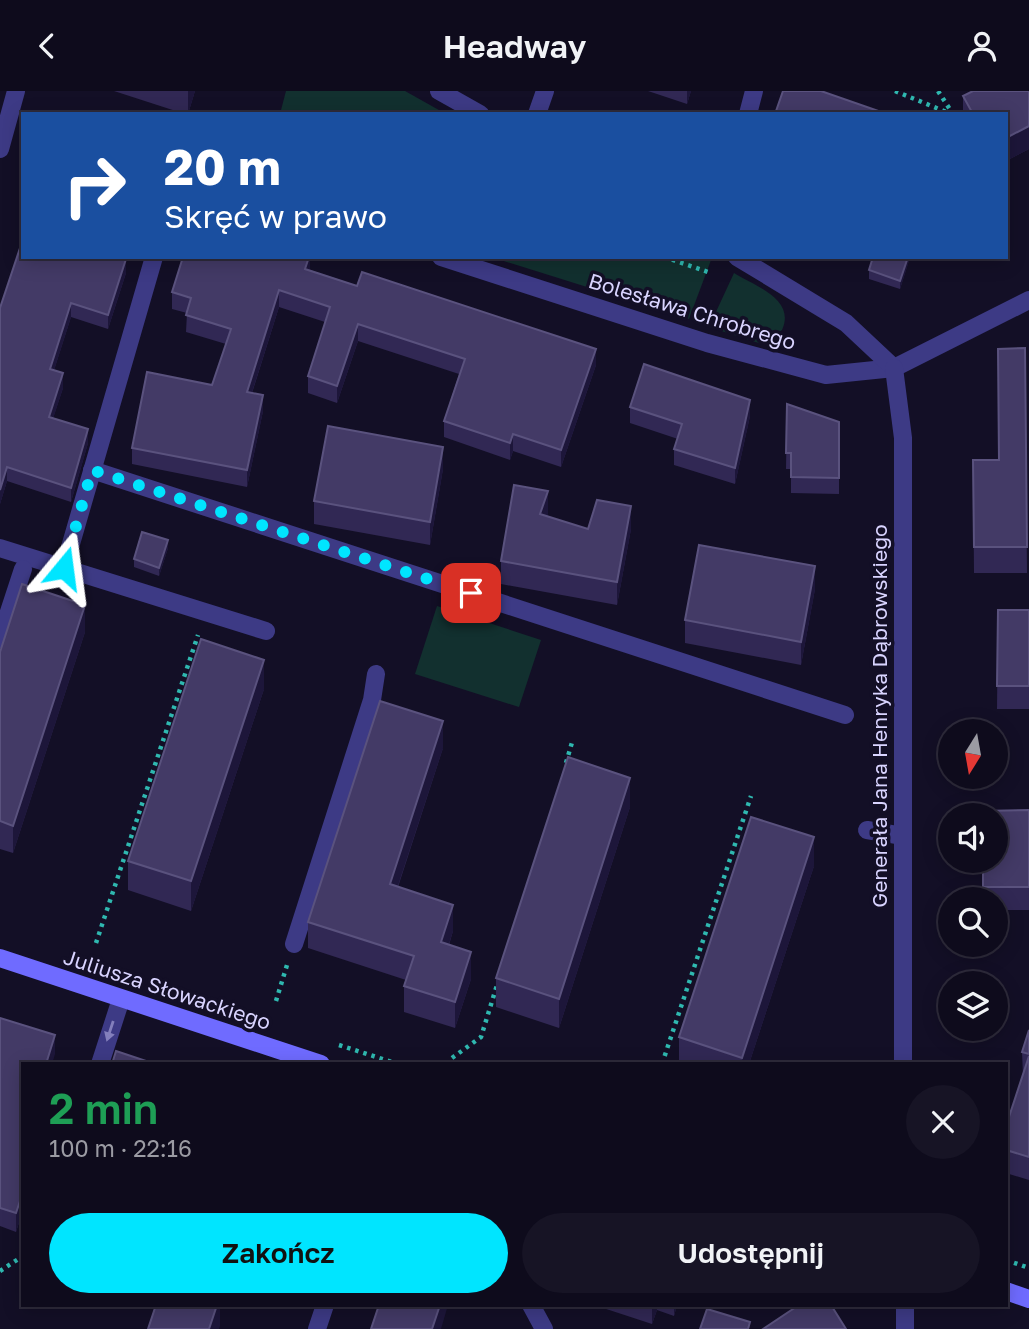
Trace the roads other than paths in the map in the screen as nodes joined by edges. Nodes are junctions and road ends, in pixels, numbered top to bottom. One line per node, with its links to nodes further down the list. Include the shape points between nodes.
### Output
1 (16, 91): 8 (street)
2 (439, 91): 5 (street)
3 (545, 91): 6 (street)
4 (754, 91): 7 (street)
5 (476, 112)
6 (538, 112)
7 (749, 112)
8 (10, 118): 9 (street)
9 (0, 149)
10 (153, 259): 15 (street)
11 (447, 259): 14 (street, Bolesława Chrobrego, via 707,343 826,375)
12 (740, 259): 14 (street, via 846,323)
13 (1029, 300): 14 (street)
14 (894, 368): 24 (street, Generała Jana Henryka Dąbrowskiego, via 903,438)
15 (92, 470): 17 (street); 22 (street)
16 (0, 548): 17 (street)
17 (64, 568): 19 (street)
18 (23, 569): 20 (street)
19 (266, 631)
20 (0, 639)
21 (376, 674): 25 (street, via 372,699)
22 (845, 715)
23 (867, 830): 24 (street)
24 (903, 836): 30 (street, Generała Jana Henryka Dąbrowskiego)
25 (293, 943)
26 (0, 958): 27 (street, Juliusza Słowackiego)
27 (121, 999): 28 (street, one-way to 28); 29 (street, Juliusza Słowackiego)
28 (101, 1062)
29 (315, 1062)
30 (903, 1062)
31 (1008, 1292): 32 (street)
32 (1029, 1299)
33 (324, 1307): 36 (street)
34 (532, 1307): 37 (street)
35 (905, 1307): 38 (street)
36 (317, 1329)
37 (544, 1329)
38 (905, 1329)

